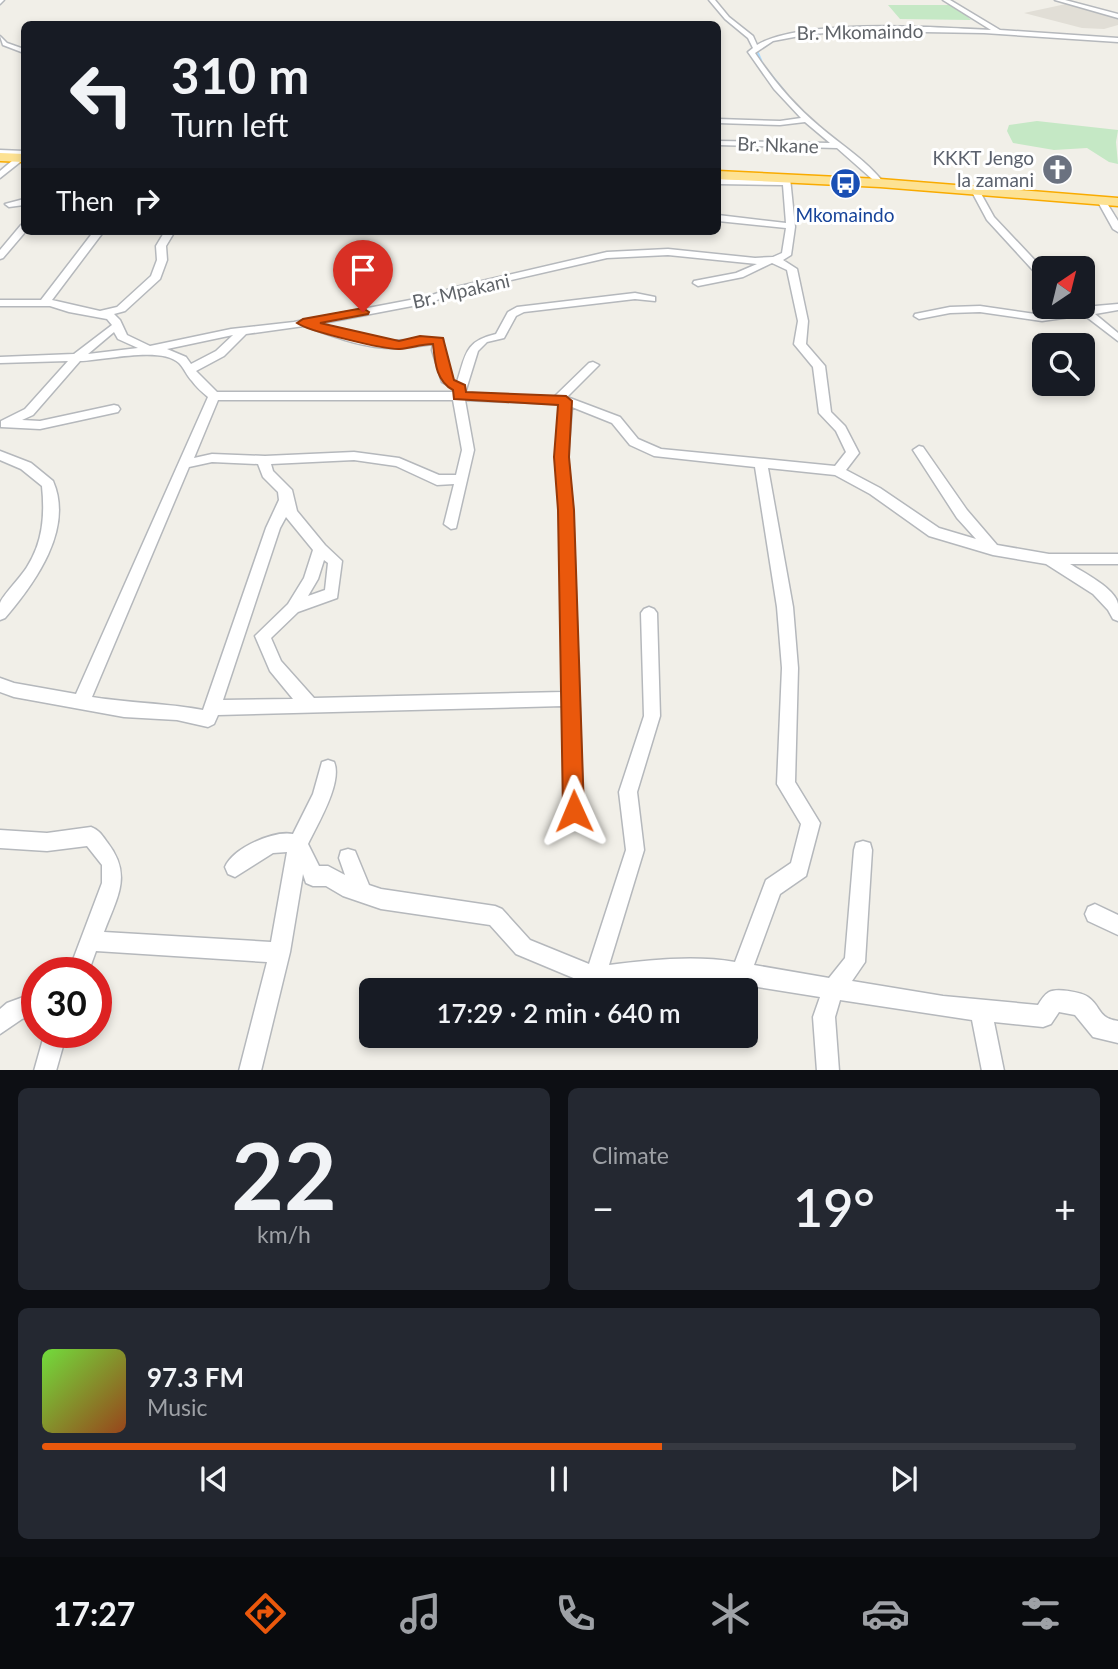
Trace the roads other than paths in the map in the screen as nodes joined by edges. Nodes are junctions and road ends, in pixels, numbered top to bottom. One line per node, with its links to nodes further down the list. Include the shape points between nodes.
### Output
1 (712, 0): 8 (street, via 751,37)
2 (946, 0): 5 (street)
3 (1058, 0): 4 (street)
4 (1118, 16)
5 (1002, 34): 7 (street, Br. Mkomaindo); 8 (street, Br. Mkomaindo, via 814,30 784,34)
6 (0, 38): 9 (street)
7 (1118, 40)
8 (754, 46): 12 (street, via 751,51 773,84)
9 (13, 47): 10 (street); 11 (street)
10 (21, 50)
11 (0, 51)
12 (806, 120): 13 (street); 16 (street)
13 (721, 121)
14 (12, 143): 17 (street)
15 (721, 143): 16 (street, Br. Nkane)
16 (838, 146): 21 (street)
17 (13, 161)
18 (721, 175): 20 (highway)
19 (721, 181): 20 (street)
20 (786, 181): 21 (highway); 28 (street)
21 (880, 183): 22 (highway)
22 (976, 192): 24 (highway); 35 (street, via 990,218)
23 (21, 202): 26 (street)
24 (1102, 202): 25 (highway); 29 (street)
25 (1118, 202)
26 (9, 204)
27 (721, 218): 28 (street)
28 (789, 226): 34 (street, via 786,255)
29 (1118, 229)
30 (21, 231): 33 (street)
31 (96, 235): 38 (street)
32 (168, 235): 44 (street, via 156,277)
33 (0, 256)
34 (775, 260): 36 (street, via 739,275); 46 (street, Br. Mpakani, via 668,252 607,255 428,300); 64 (street, via 792,269 803,321 800,344 820,366 825,413 841,429 853,453)
35 (1032, 263)
36 (698, 283)
37 (651, 299): 54 (street, via 635,296 521,309 512,314 500,336 483,340 473,350)
38 (45, 302): 39 (street); 44 (street)
39 (2, 306)
40 (1118, 307): 41 (street)
41 (1096, 308)
42 (919, 316): 43 (street, via 980,309)
43 (1032, 317)
44 (118, 319): 49 (street, via 122,337); 50 (street)
45 (1095, 319): 48 (street)
46 (303, 323): 47 (street, Br. Mpakani); 54 (street, via 379,343 439,341 448,382)
47 (243, 330): 49 (street, Br. Mpakani); 53 (street, via 211,362)
48 (1118, 338)
49 (149, 349): 50 (street, Br. Mpakani); 53 (street, via 182,359)
50 (77, 358): 51 (street, Br. Mpakani); 58 (street, via 29,412)
51 (0, 360)
52 (593, 365): 56 (street)
53 (190, 369): 55 (street)
54 (459, 392): 55 (street); 56 (street); 65 (street, via 468,450)
55 (214, 396): 63 (street)
56 (561, 400): 62 (street, via 616,420 634,442 659,453); 77 (street)
57 (114, 409): 58 (street, via 40,425)
58 (3, 424)
59 (919, 450): 69 (street, via 962,514)
60 (0, 455): 74 (street, via 26,466 48,484 51,504 39,563)
61 (265, 460): 63 (street, via 212,458); 65 (street, via 354,456 399,462 437,480); 66 (street, via 269,477 285,490)
62 (761, 463): 64 (street); 96 (street, via 785,607 790,668 786,784 811,823 799,869 773,887)
63 (185, 464): 78 (street)
64 (838, 471): 69 (street, via 934,532)
65 (460, 479): 67 (street)
66 (286, 500): 68 (street); 80 (street)
67 (451, 524)
68 (320, 549): 72 (street, via 311,579); 72 (street, via 335,561 332,594)
69 (993, 550): 70 (street)
70 (1049, 559): 71 (street); 75 (street, via 1091,584)
71 (1118, 559)
72 (293, 608): 79 (street, via 264,636 265,648)
73 (649, 613): 94 (street, via 652,716 628,792 635,850)
74 (0, 614)
75 (1118, 615)
76 (0, 685): 78 (street)
77 (572, 699): 79 (street); 82 (street)
78 (81, 702): 80 (street, via 208,719)
79 (311, 706): 80 (street)
80 (211, 708)
81 (328, 768): 84 (street, via 322,795)
82 (574, 811)
83 (0, 839): 91 (street, via 47,842 91,836 111,862 112,883)
84 (298, 845): 87 (street, via 263,846); 88 (street, via 311,862 313,876 328,876); 92 (street)
85 (863, 850): 98 (street, via 855,962)
86 (348, 858): 88 (street)
87 (235, 867)
88 (362, 894): 94 (street, via 495,916 523,947)
89 (1095, 914): 90 (street)
90 (1118, 925)
91 (91, 941): 92 (street); 93 (street)
92 (280, 952): 105 (street)
93 (84, 957)
94 (595, 977): 95 (street, via 651,970 720,970)
95 (730, 978)
96 (737, 978)
97 (758, 984): 98 (street)
98 (833, 989): 100 (street); 106 (street, via 824,1017)
99 (21, 1009): 101 (street)
100 (981, 1011): 102 (street, via 1043,1016 1054,1001 1082,1005 1101,1029); 107 (street)
101 (0, 1023)
102 (1118, 1032)
103 (51, 1048): 104 (street)
104 (45, 1070)
105 (250, 1070)
106 (828, 1070)
107 (993, 1070)

